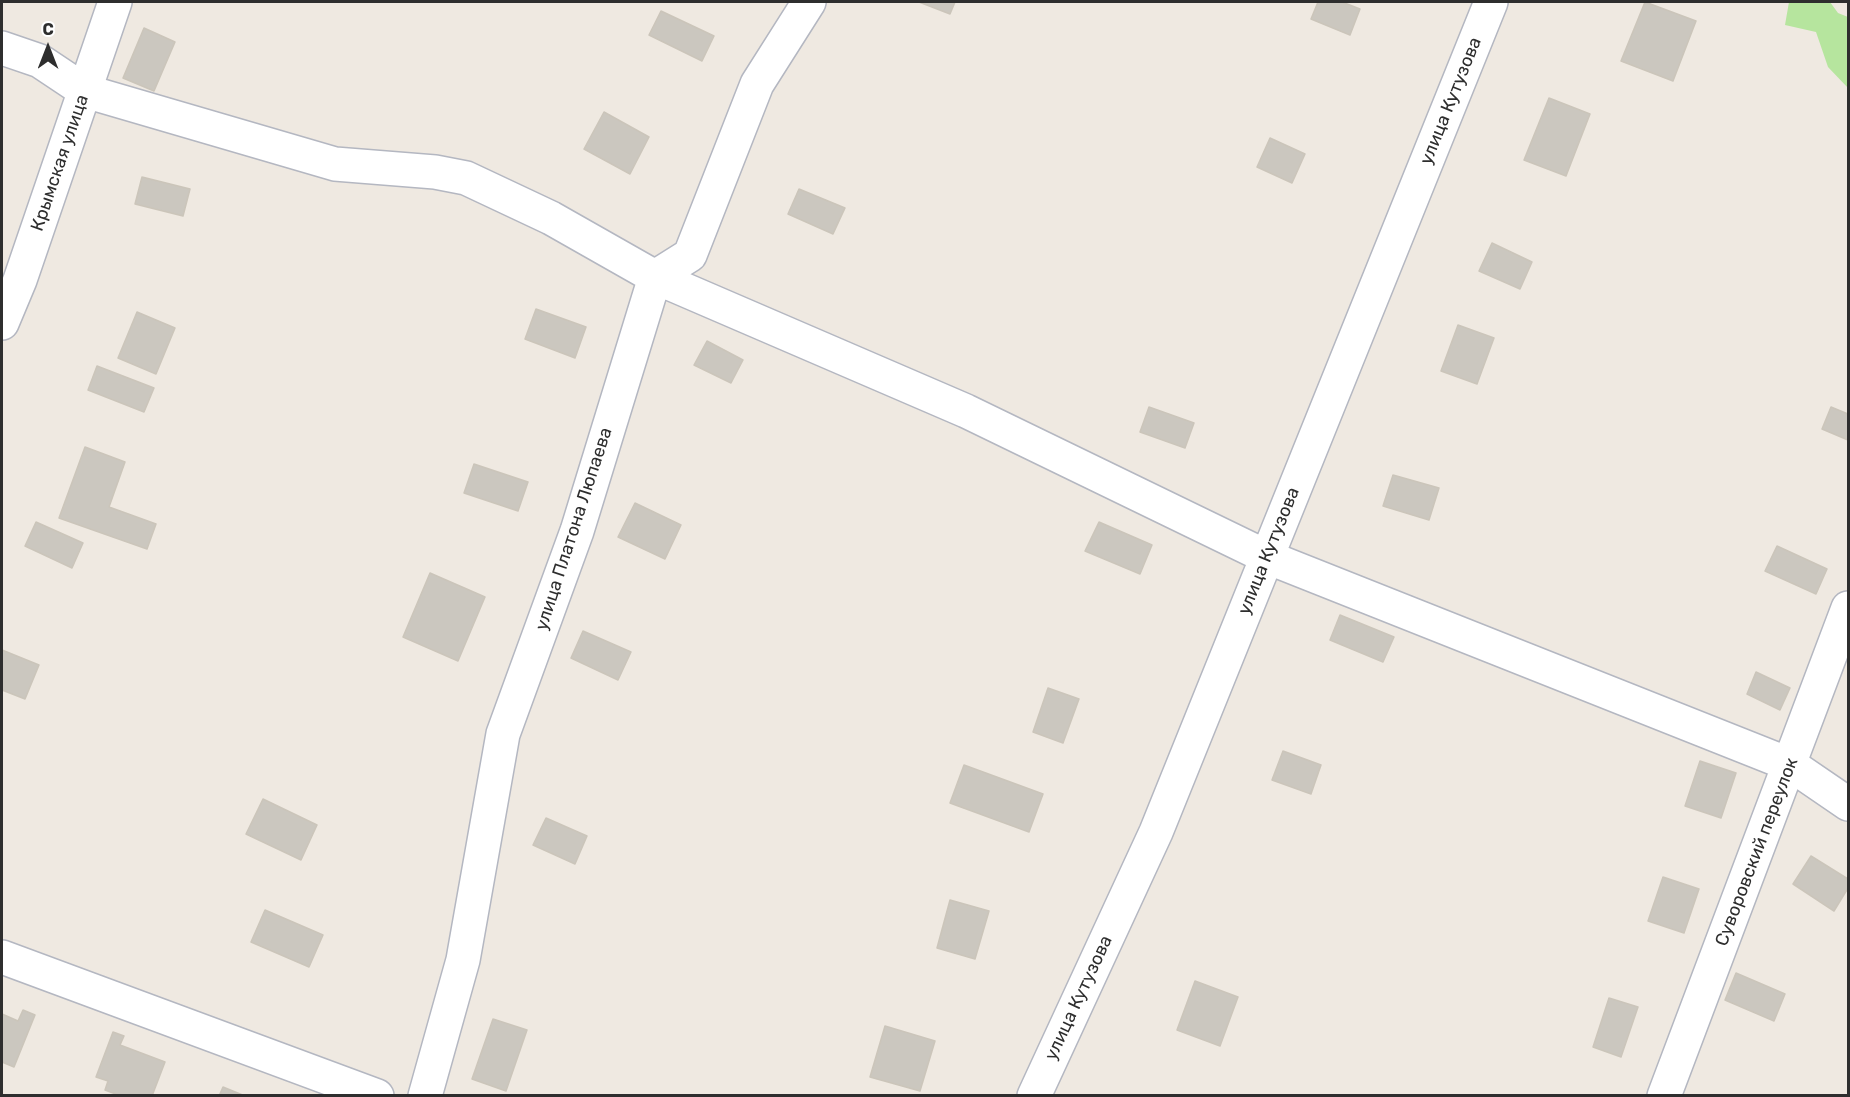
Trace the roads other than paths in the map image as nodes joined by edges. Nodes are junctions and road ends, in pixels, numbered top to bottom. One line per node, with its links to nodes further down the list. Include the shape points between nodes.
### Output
1 (115, 2): 5 (street, Крымская улица)
2 (809, 2): 6 (street, via 757,84 690,255)
3 (1491, 2): 8 (street, улица Кутузова)
4 (2, 48): 5 (street, via 40,61)
5 (85, 91): 6 (street, via 335,164 466,178 551,218); 7 (street, Крымская улица)
6 (655, 277): 8 (street, via 966,411); 14 (street, улица Платона Люпаева, via 577,531 504,734 463,960)
7 (2, 323)
8 (1266, 557): 10 (street); 15 (street, улица Кутузова, via 1156,832)
9 (1848, 608): 10 (street, Суворовский переулок)
10 (1791, 765): 11 (street); 16 (street, Суворовский переулок)
11 (1848, 804)
12 (2, 957): 13 (street)
13 (360, 1092)
14 (425, 1095)
15 (1034, 1095)
16 (1664, 1095)

